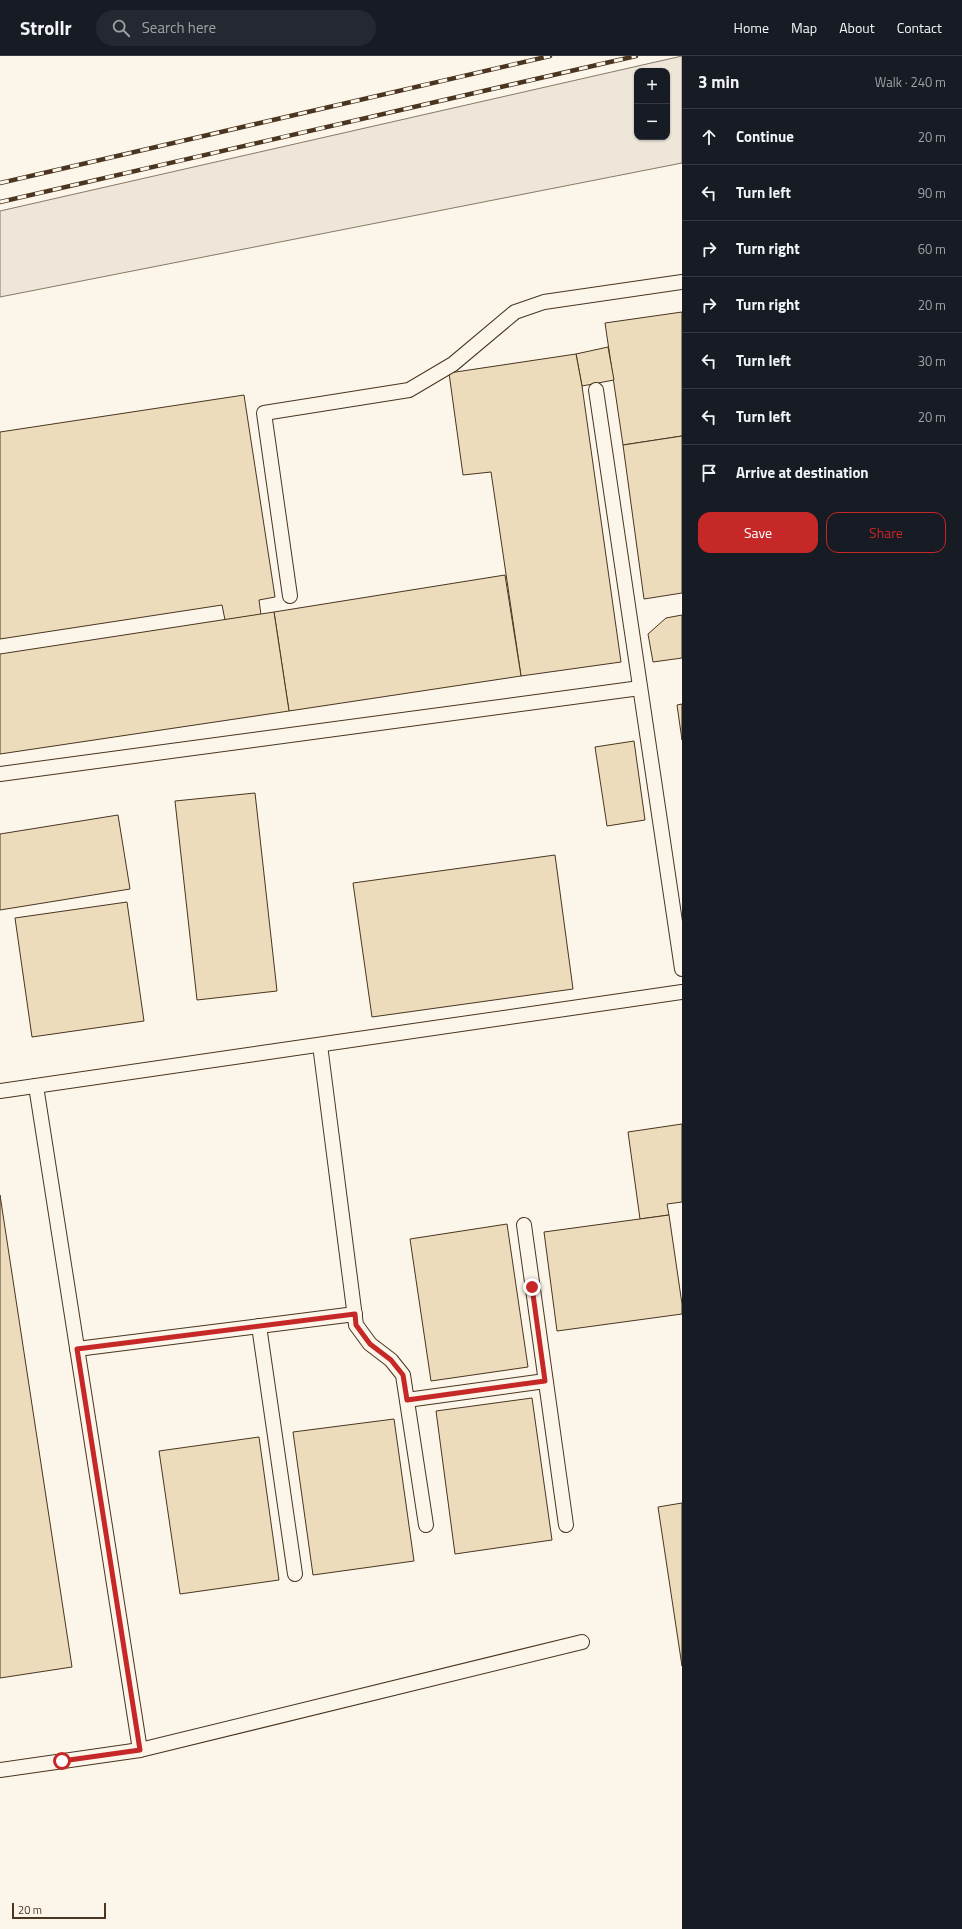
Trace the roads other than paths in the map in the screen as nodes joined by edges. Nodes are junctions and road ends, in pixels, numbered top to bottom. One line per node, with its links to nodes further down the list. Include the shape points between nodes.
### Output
1 (682, 282): 3 (lane, via 544,302 515,312 453,364 409,390 264,413)
2 (596, 390): 4 (lane)
3 (290, 596)
4 (640, 688): 5 (lane); 6 (lane)
5 (0, 774)
6 (682, 969)
7 (682, 992): 8 (lane)
8 (320, 1045): 9 (lane); 12 (lane)
9 (36, 1086): 10 (lane); 14 (lane)
10 (0, 1091)
11 (524, 1225): 15 (lane)
12 (355, 1314): 13 (lane); 16 (lane, via 356,1325 370,1344 391,1360 403,1375)
13 (259, 1326): 14 (lane); 19 (lane)
14 (77, 1349): 21 (lane)
15 (545, 1381): 16 (lane); 18 (lane)
16 (407, 1400): 17 (lane)
17 (426, 1525)
18 (566, 1525)
19 (295, 1574)
20 (582, 1642): 21 (lane)
21 (140, 1750): 22 (lane)
22 (0, 1770)

